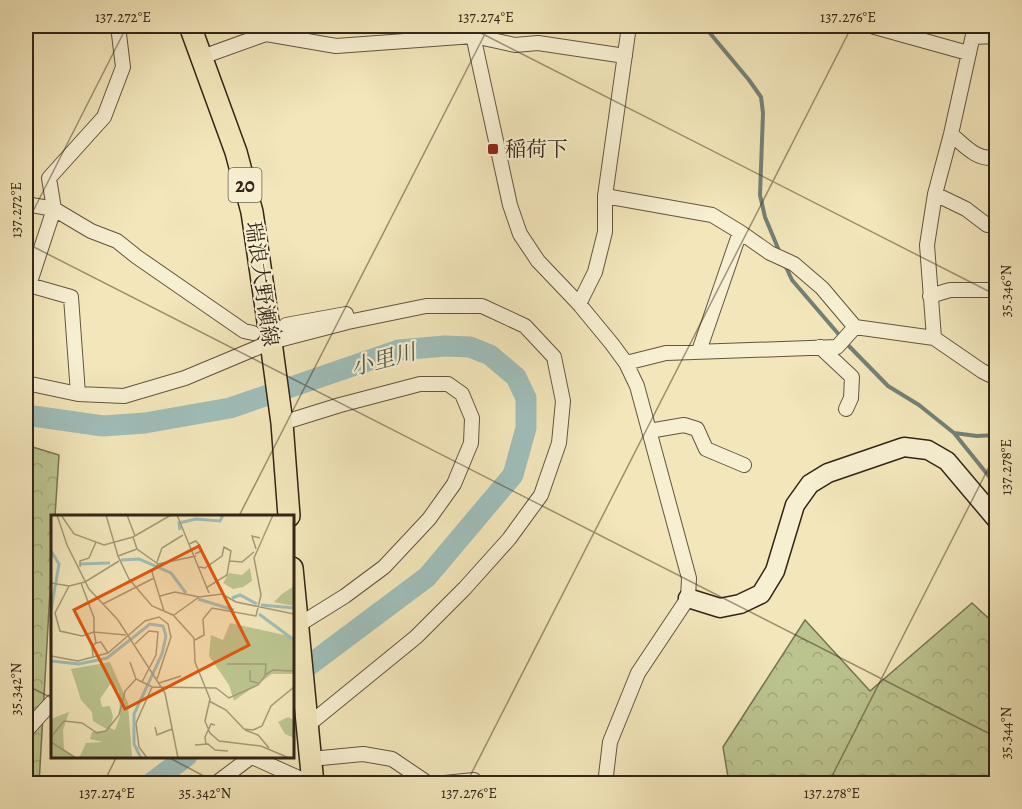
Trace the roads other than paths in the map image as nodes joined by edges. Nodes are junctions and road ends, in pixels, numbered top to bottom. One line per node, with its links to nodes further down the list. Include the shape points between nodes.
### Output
1 (118, 26): 16 (street, via 123,67 104,117 49,178)
2 (190, 26): 10 (main road, 瑞浪大野瀬線 / 20)
3 (629, 26): 9 (street)
4 (871, 26): 8 (street)
5 (473, 31): 9 (street, via 515,45 538,44); 10 (street, via 336,46 266,34); 22 (street, via 510,205 520,234 538,261)
6 (974, 32): 7 (street); 8 (street)
7 (996, 36)
8 (968, 53): 11 (street)
9 (625, 56): 14 (street)
10 (202, 57): 27 (main road, 瑞浪大野瀬線 / 20, via 236,152 252,212)
11 (951, 134): 12 (street, via 979,157); 13 (street)
12 (996, 157)
13 (935, 194): 17 (street); 21 (street, via 927,245)
14 (605, 196): 18 (street, via 712,215); 22 (street, via 605,232 595,272)
15 (26, 204): 16 (street)
16 (54, 209): 19 (street); 27 (street, via 117,241 244,332)
17 (987, 225)
18 (740, 232): 25 (street, via 794,264 822,288); 29 (street)
19 (28, 286): 33 (street, via 71,297)
20 (996, 290): 21 (street, via 950,290)
21 (930, 296): 26 (street)
22 (579, 304): 30 (street)
23 (348, 322): 24 (street, via 346,314); 27 (street); 44 (street, via 426,306 483,306 525,326 554,357 563,401 559,443 541,495 509,539 465,588 416,637)
24 (286, 325)
25 (855, 327): 26 (street); 28 (street, via 837,347)
26 (934, 338): 31 (street)
27 (266, 342): 33 (street, via 185,378 124,396); 35 (main road, 瑞浪大野瀬線 / 20)
28 (820, 347): 29 (street); 34 (street, via 852,377)
29 (699, 351): 30 (street, via 666,353)
30 (626, 363): 36 (street, via 637,386)
31 (996, 378)
32 (26, 383): 33 (street)
33 (78, 394)
34 (846, 409)
35 (281, 416): 38 (main road, 瑞浪大野瀬線 / 20); 42 (street, via 420,384 448,384 462,394 472,418 471,443 454,484 429,519 384,567)
36 (649, 432): 37 (street, via 684,425 696,429 706,449); 41 (street, via 689,578)
37 (744, 465)
38 (288, 515)
39 (996, 519): 41 (street, via 947,461 928,450 904,447 828,473 810,484 795,505 775,571 761,594 720,608)
40 (294, 598): 42 (main road)
41 (688, 598): 54 (street, via 638,673 610,742)
42 (296, 629): 44 (main road)
43 (51, 703): 45 (street)
44 (308, 720): 48 (main road)
45 (26, 731)
46 (249, 758): 50 (street)
47 (252, 758): 51 (street)
48 (311, 759): 51 (main road); 52 (street, via 363,754 392,759)
49 (474, 780): 53 (street)
50 (215, 783)
51 (313, 783)
52 (429, 783)
53 (435, 783)
54 (605, 783)

